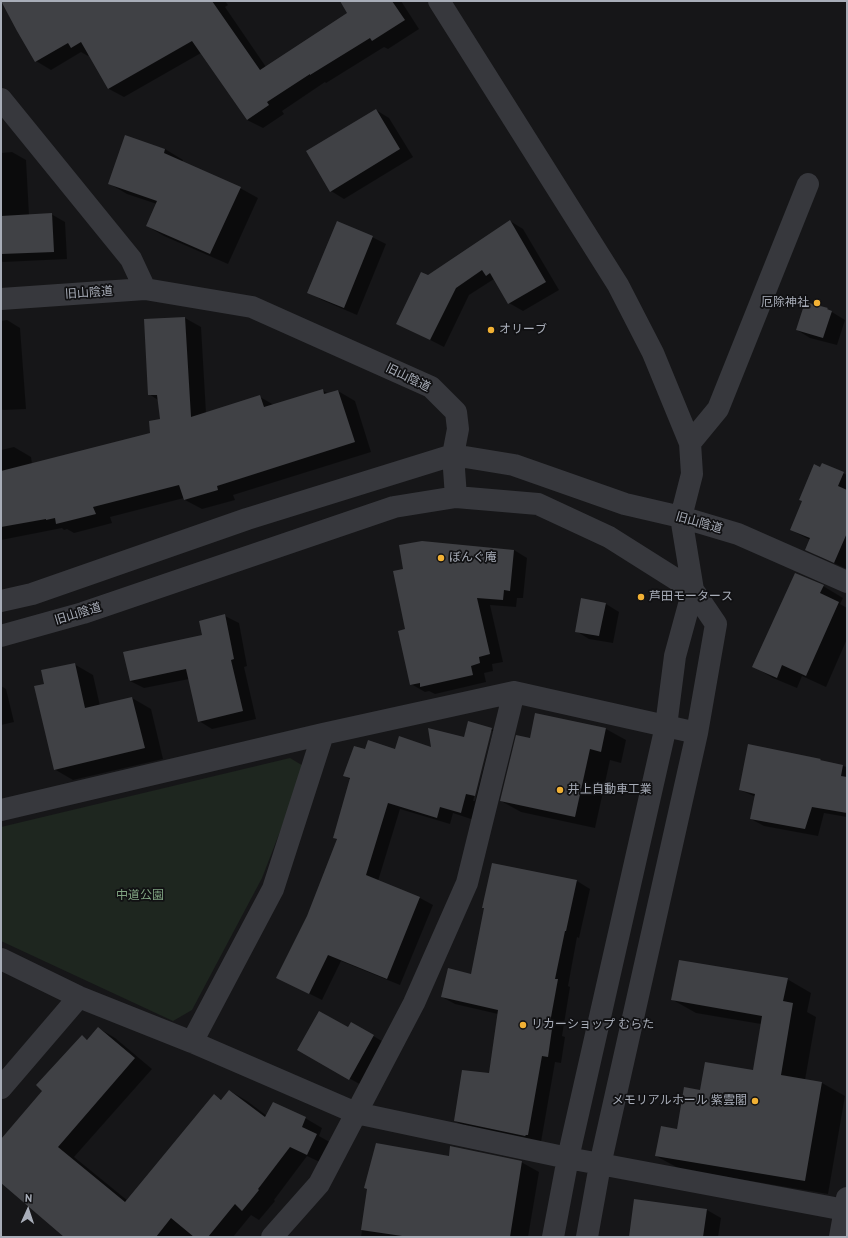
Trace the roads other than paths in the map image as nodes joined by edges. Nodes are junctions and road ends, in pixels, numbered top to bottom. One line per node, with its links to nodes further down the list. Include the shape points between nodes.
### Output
1 (439, 1): 6 (street, via 618,285 653,353)
2 (1, 99): 4 (street, via 131,259)
3 (808, 184): 6 (street, via 718,409)
4 (145, 289): 5 (street, 旧山陰道); 7 (street, 旧山陰道, via 252,308 431,387 456,412 458,429)
5 (1, 299)
6 (690, 443): 9 (street, via 692,474)
7 (453, 455): 8 (street); 9 (street, 旧山陰道, via 514,465 625,504); 12 (street, via 247,519 32,594)
8 (456, 497): 11 (street, 旧山陰道, via 538,504 609,537); 13 (street, 旧山陰道, via 394,507 83,614)
9 (681, 517): 10 (street, 旧山陰道, via 738,534); 11 (street)
10 (847, 582)
11 (693, 590): 15 (street, via 675,656); 16 (street, via 716,624)
12 (1, 601)
13 (1, 636)
14 (514, 692): 15 (street); 17 (street); 23 (street, via 467,883 414,1003)
15 (666, 726): 16 (street); 24 (street)
16 (697, 733): 25 (street)
17 (323, 734): 18 (street); 21 (street, via 273,889)
18 (1, 810)
19 (1, 959): 20 (street)
20 (79, 997): 21 (street); 22 (street)
21 (192, 1042): 23 (street)
22 (1, 1088)
23 (356, 1113): 24 (street); 27 (street, via 319,1184)
24 (568, 1158): 25 (street); 28 (street)
25 (600, 1165): 26 (street); 29 (street)
26 (846, 1204): 30 (street)
27 (272, 1237)
28 (553, 1237)
29 (587, 1237)
30 (840, 1237)

